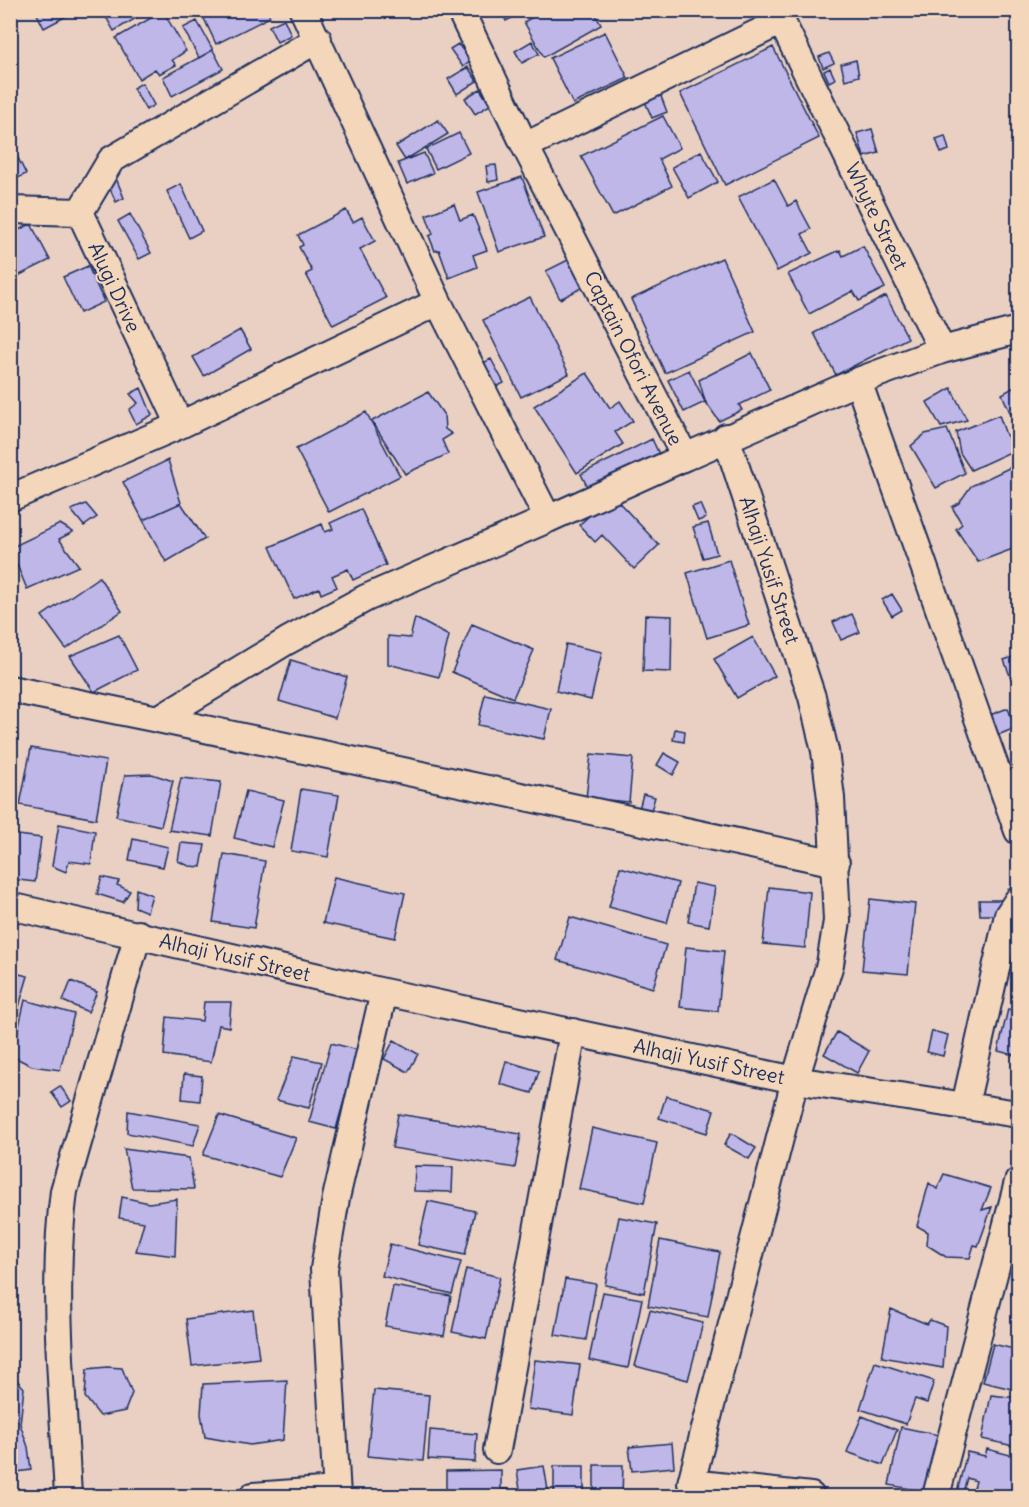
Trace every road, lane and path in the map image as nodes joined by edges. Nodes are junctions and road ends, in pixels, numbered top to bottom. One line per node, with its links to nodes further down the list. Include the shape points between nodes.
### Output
1 (303, 10): 4 (street)
2 (460, 10): 5 (street, Captain Ofori Avenue)
3 (779, 16): 5 (street); 10 (street, Whyte Street)
4 (318, 39): 7 (street, via 111,160); 8 (street)
5 (525, 146): 14 (street, Captain Ofori Avenue)
6 (10, 210): 7 (street)
7 (80, 212): 12 (street, Alugi Drive)
8 (438, 302): 12 (street); 16 (street)
9 (1018, 330): 10 (street)
10 (942, 350): 11 (street, Captain Ofori Avenue)
11 (858, 381): 13 (street, Captain Ofori Avenue); 19 (street)
12 (180, 425): 15 (street)
13 (726, 437): 14 (street, Captain Ofori Avenue); 20 (street, Alhaji Yusif Street, via 812,697 825,751)
14 (685, 457): 16 (street)
15 (10, 498)
16 (548, 519): 18 (street, via 366,598)
17 (10, 689): 18 (street)
18 (158, 719): 20 (street)
19 (1018, 831)
20 (836, 862): 26 (street, Alhaji Yusif Street, via 837,921 830,964)
21 (1018, 900): 27 (street, via 1008,915)
22 (10, 906): 23 (street, Alhaji Yusif Street)
23 (138, 934): 24 (street, Alhaji Yusif Street); 33 (street, via 64,1191 57,1273)
24 (384, 992): 25 (street, Alhaji Yusif Street); 32 (street, via 336,1198 324,1269)
25 (573, 1032): 26 (street, Alhaji Yusif Street); 30 (street)
26 (795, 1080): 27 (street); 31 (street)
27 (965, 1105): 28 (street)
28 (1018, 1114)
29 (1018, 1182): 36 (street)
30 (498, 1450)
31 (689, 1490): 35 (street)
32 (336, 1493): 34 (street)
33 (68, 1497)
34 (253, 1497)
35 (811, 1497)
36 (936, 1497)

